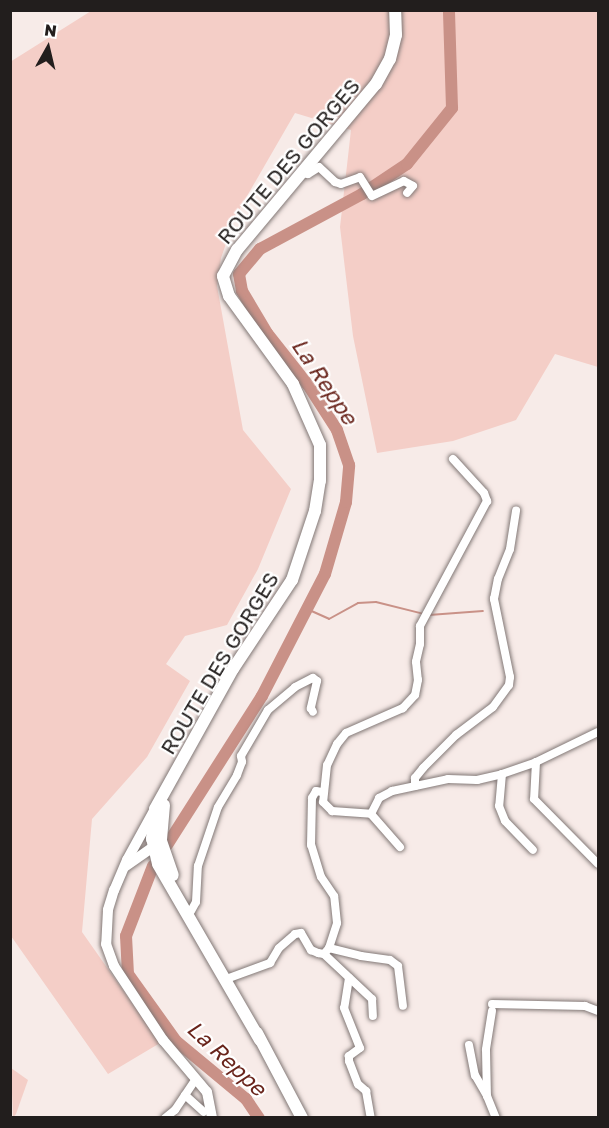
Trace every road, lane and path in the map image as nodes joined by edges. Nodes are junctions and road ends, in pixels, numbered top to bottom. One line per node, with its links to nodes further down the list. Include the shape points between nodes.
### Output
1 (395, 10): 2 (main road, ROUTE DES GORGES, via 396,35 384,72)
2 (302, 173): 3 (street, via 319,167 341,184 360,177 372,196 404,181 413,186); 10 (main road, ROUTE DES GORGES, via 237,250 226,268 223,283 293,384 317,437 321,454 318,497 292,580 233,669)
3 (407, 193)
4 (453, 459): 12 (street, via 487,501 420,626 415,695 403,708 346,733 327,765)
5 (516, 510): 11 (street, via 510,549 494,599 509,685 493,707 456,735 423,768 415,778)
6 (313, 712): 23 (street, via 313,678 295,687 268,710 218,807 198,866 196,902)
7 (598, 732): 8 (street)
8 (536, 762): 9 (street); 21 (street, via 534,799)
9 (502, 774): 11 (street, via 477,780 448,778); 18 (street, via 499,806 505,821)
10 (173, 778): 13 (main road, ROUTE DES GORGES); 16 (main road, ROUTE DES GORGES)
11 (416, 786): 14 (street, via 379,798)
12 (322, 792): 14 (street, via 325,807 332,811); 24 (street, via 313,794 312,855 334,896 337,923)
13 (155, 809): 15 (main road); 16 (main road, ROUTE DES GORGES)
14 (371, 813): 17 (street)
15 (135, 845): 16 (main road); 22 (main road)
16 (156, 846): 19 (main road); 20 (main road, ROUTE DES GORGES); 23 (main road, ROUTE DES GORGES)
17 (400, 847)
18 (534, 850)
19 (141, 855): 20 (main road); 22 (main road)
20 (158, 864): 30 (main road, ROUTE DES GORGES)
21 (598, 864)
22 (122, 870): 32 (main road, via 108,910 109,956 168,1047)
23 (191, 911): 25 (main road, ROUTE DES GORGES)
24 (327, 951): 25 (street, via 311,950 301,933 295,934 270,963); 26 (street); 27 (street, via 390,960 398,966)
25 (229, 978): 30 (main road, ROUTE DES GORGES)
26 (349, 978): 29 (street, via 372,999); 38 (street, via 344,1008 360,1048 349,1056 349,1062 358,1084 366,1091)
27 (403, 1006)
28 (598, 1011): 34 (street, via 585,1006 492,1008 486,1050)
29 (373, 1016)
30 (260, 1040): 37 (main road, ROUTE DES GORGES)
31 (469, 1045): 34 (street, via 475,1075)
32 (196, 1079): 33 (street); 35 (main road, via 207,1092)
33 (185, 1095): 35 (street); 36 (street)
34 (488, 1096): 39 (street)
35 (206, 1114)
36 (165, 1118)
37 (302, 1118)
38 (371, 1118)
39 (495, 1118)

